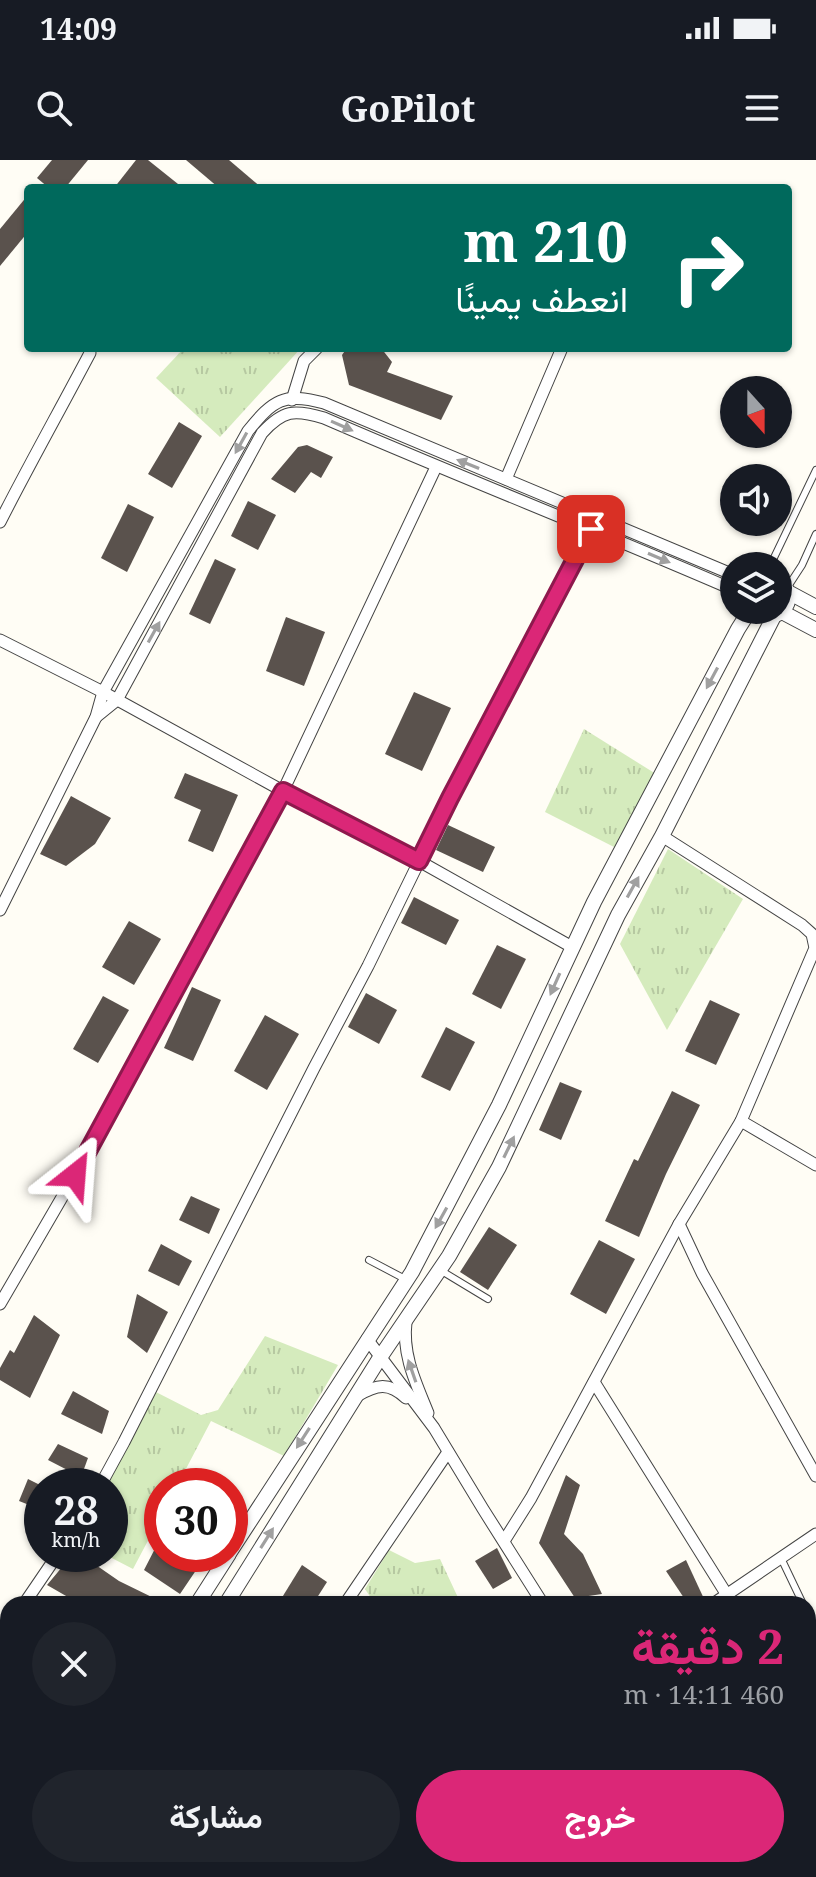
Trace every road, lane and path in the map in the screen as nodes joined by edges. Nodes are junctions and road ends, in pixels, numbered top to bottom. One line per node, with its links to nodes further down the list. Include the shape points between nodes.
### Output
1 (90, 352): 11 (street)
2 (313, 352): 4 (street, via 304,361)
3 (560, 352): 8 (street)
4 (293, 397): 5 (street); 8 (street, one-way to 4, via 324,403); 25 (street, one-way to 25, via 276,403 248,431)
5 (285, 413): 6 (street, one-way to 6, via 324,418); 26 (street, one-way to 5, via 262,433)
6 (436, 467): 10 (street); 28 (street)
7 (816, 470): 14 (lane)
8 (506, 479): 9 (street)
9 (522, 486): 10 (street); 15 (street)
10 (516, 499): 12 (street)
11 (0, 522)
12 (591, 529): 17 (street, one-way to 17); 30 (street)
13 (816, 534): 16 (lane)
14 (777, 552)
15 (720, 569)
16 (792, 577)
17 (720, 584)
18 (792, 591): 19 (street)
19 (816, 607)
20 (792, 620): 23 (street)
21 (742, 624): 31 (street, one-way to 31)
22 (773, 624): 29 (street)
23 (816, 630)
24 (0, 640): 25 (street)
25 (103, 692): 26 (street); 27 (street)
26 (117, 700): 27 (street); 28 (street)
27 (96, 717): 32 (street)
28 (283, 791): 30 (street); 42 (street)
29 (662, 836): 33 (street, one-way to 29); 35 (street, via 812,934 815,948)
30 (419, 861): 34 (street); 50 (street)
31 (594, 902): 33 (street); 34 (street)
32 (0, 910)
33 (618, 915): 39 (street, one-way to 33, via 499,1167)
34 (572, 947): 40 (street, one-way to 40, via 482,1140)
35 (741, 1121): 36 (street); 37 (street)
36 (816, 1165)
37 (679, 1224): 46 (street); 51 (street)
38 (369, 1260): 40 (lane)
39 (440, 1270): 41 (lane); 43 (street)
40 (407, 1280): 44 (street)
41 (488, 1299)
42 (0, 1304)
43 (410, 1313): 45 (street); 48 (street, one-way to 43, via 407,1356 405,1322)
44 (367, 1339): 45 (street); 52 (street, one-way to 52)
45 (381, 1356): 47 (street); 48 (street)
46 (594, 1382): 54 (street); 58 (street)
47 (357, 1396): 48 (street, via 388,1386 400,1391); 61 (street, one-way to 47)
48 (434, 1428): 49 (street)
49 (448, 1452): 54 (street); 62 (street)
50 (110, 1468)
51 (816, 1476)
52 (248, 1525)
53 (816, 1534): 55 (street)
54 (504, 1541): 63 (street)
55 (781, 1558): 58 (street); 64 (lane)
56 (46, 1572): 59 (street)
57 (218, 1572): 60 (street)
58 (727, 1595)
59 (29, 1596)
60 (202, 1596)
61 (231, 1596)
62 (352, 1596)
63 (538, 1596)
64 (799, 1596)

